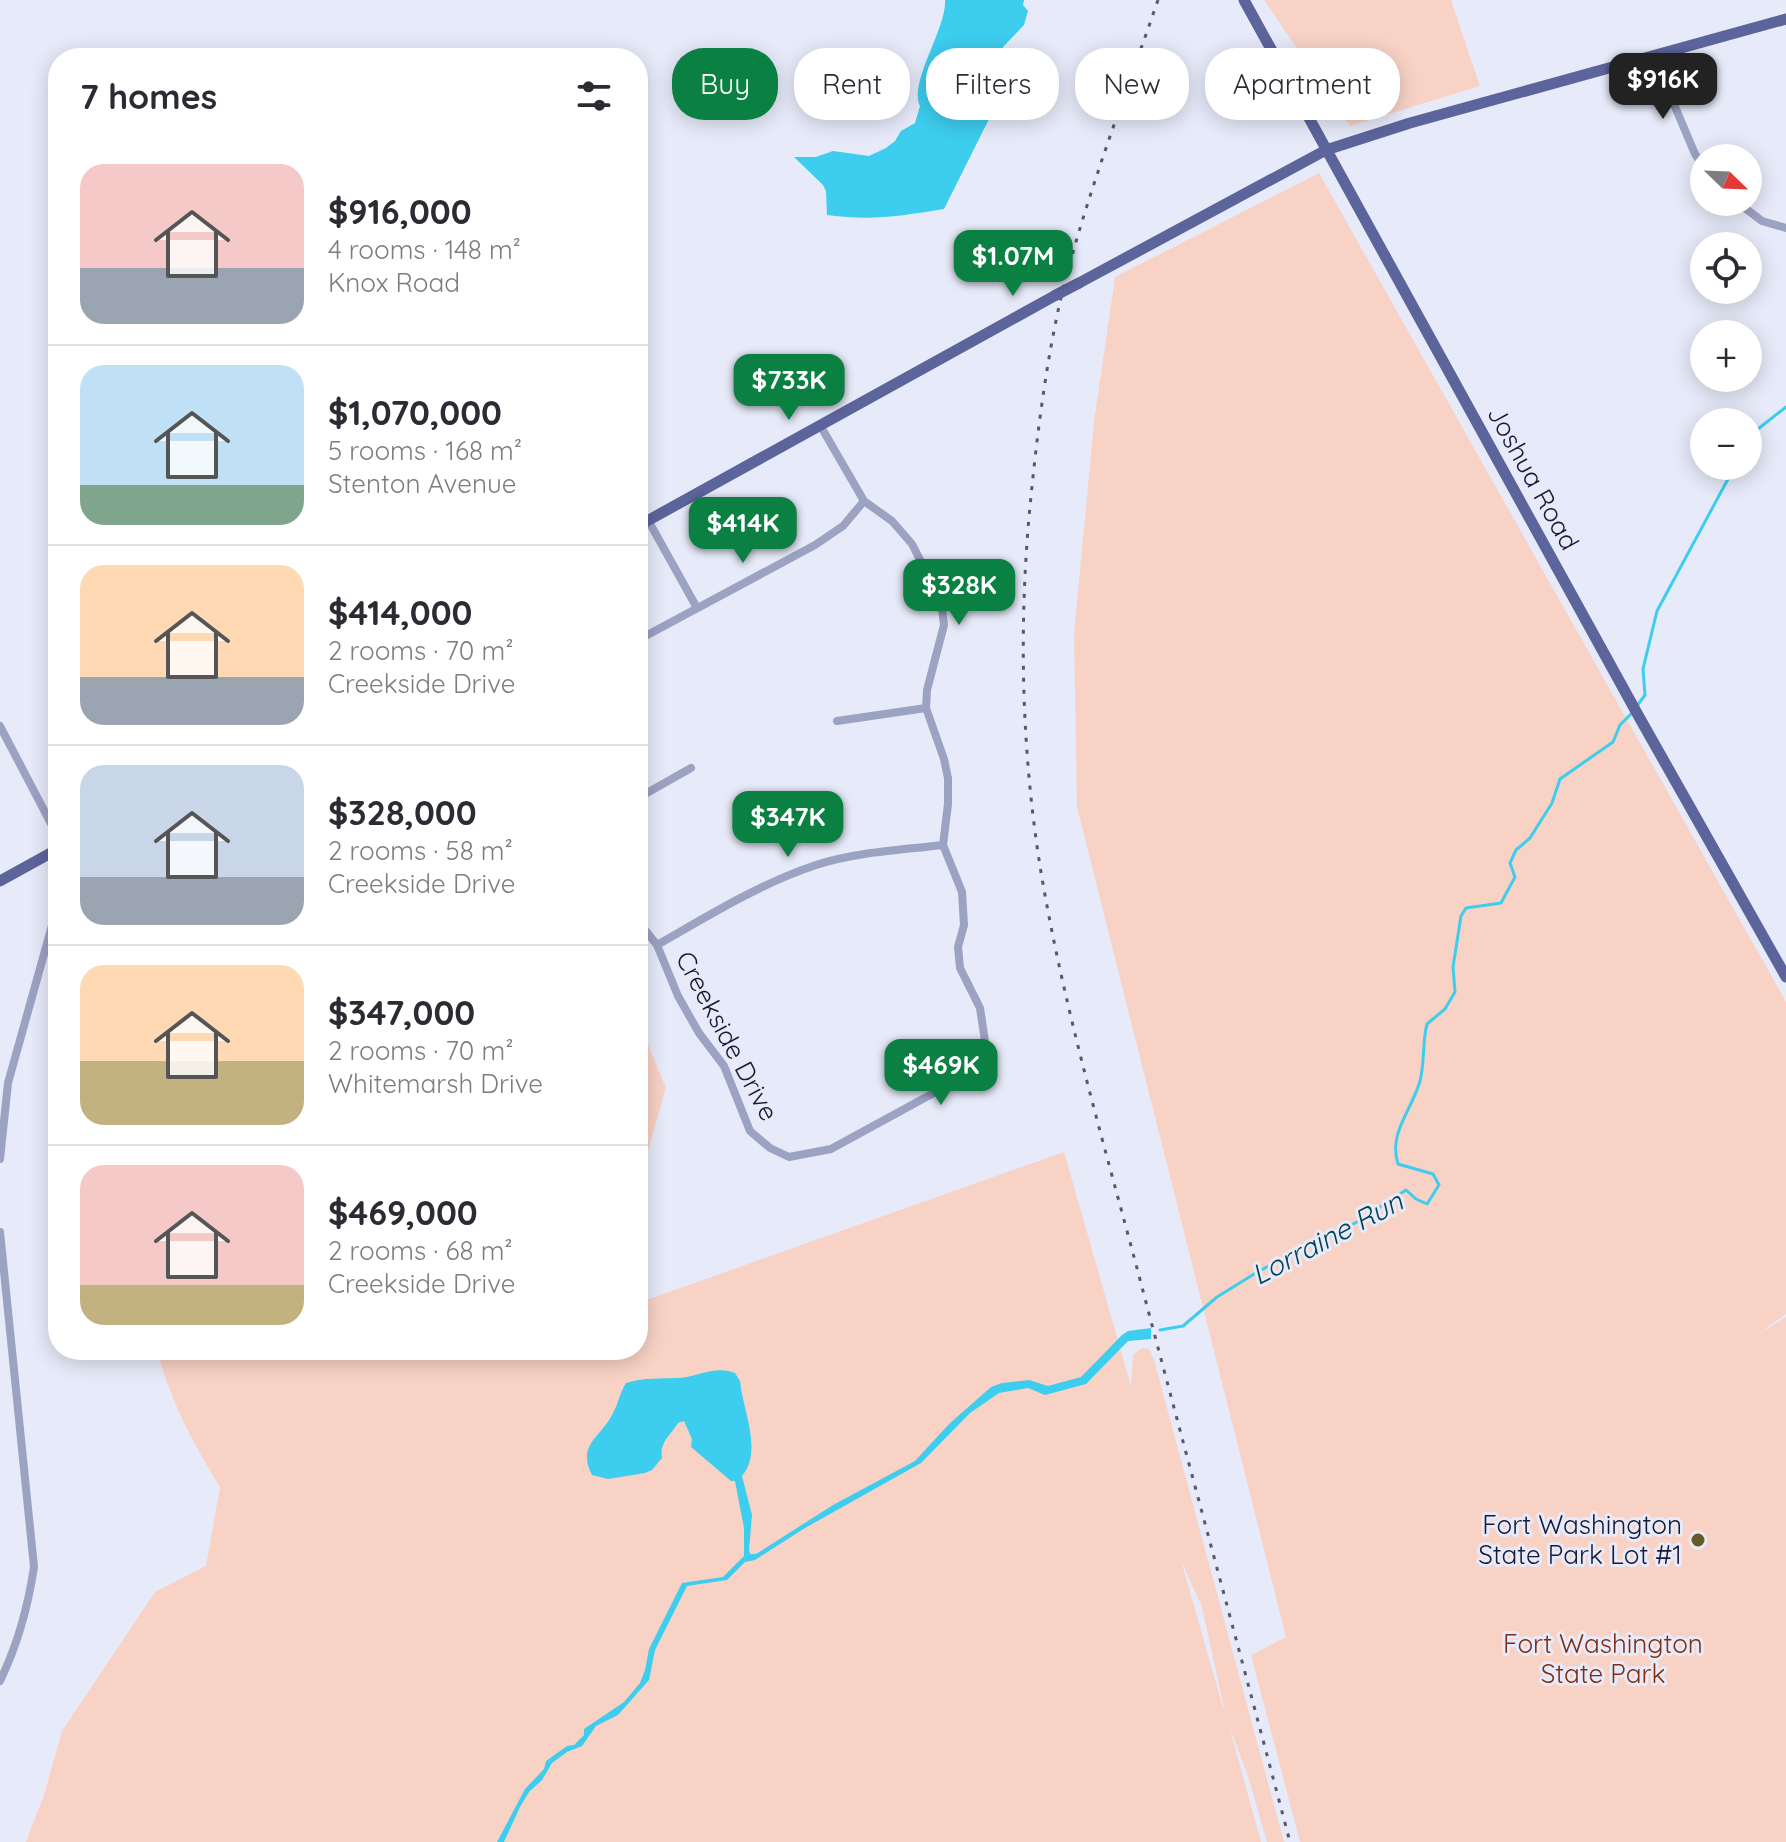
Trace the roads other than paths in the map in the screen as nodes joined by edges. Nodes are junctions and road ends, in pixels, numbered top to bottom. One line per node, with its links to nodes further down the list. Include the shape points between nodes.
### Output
1 (1244, 0): 5 (main road, Joshua Road)
2 (1786, 19): 3 (main road)
3 (1654, 57): 4 (street); 5 (main road)
4 (1691, 144)
5 (1326, 150): 8 (main road, bridge); 26 (main road, Joshua Road)
6 (1755, 216): 7 (street)
7 (1786, 228)
8 (820, 425): 9 (street, Creekside Drive); 10 (main road)
9 (864, 501): 12 (street, via 843,526 815,545); 14 (street, Creekside Drive, via 912,544 942,609 944,625)
10 (648, 520)
11 (648, 531): 12 (street)
12 (697, 608): 13 (street)
13 (648, 635)
14 (926, 708): 15 (street); 20 (street, Creekside Drive, via 948,778)
15 (837, 721)
16 (0, 726): 19 (street)
17 (691, 768): 18 (street)
18 (648, 792)
19 (48, 818)
20 (943, 845): 25 (street, via 818,864 771,882); 25 (street, Creekside Drive, via 962,892 960,968 980,1008 985,1041 968,1070 941,1089 831,1149 789,1157 750,1131 724,1066 678,996)
21 (48, 855): 22 (main road)
22 (0, 881)
23 (648, 934): 25 (street, Creekside Drive)
24 (48, 940): 27 (street, via 8,1083)
25 (657, 945)
26 (1786, 977)
27 (0, 1159)
28 (0, 1232): 29 (street, via 34,1567 24,1620)
29 (0, 1681)

